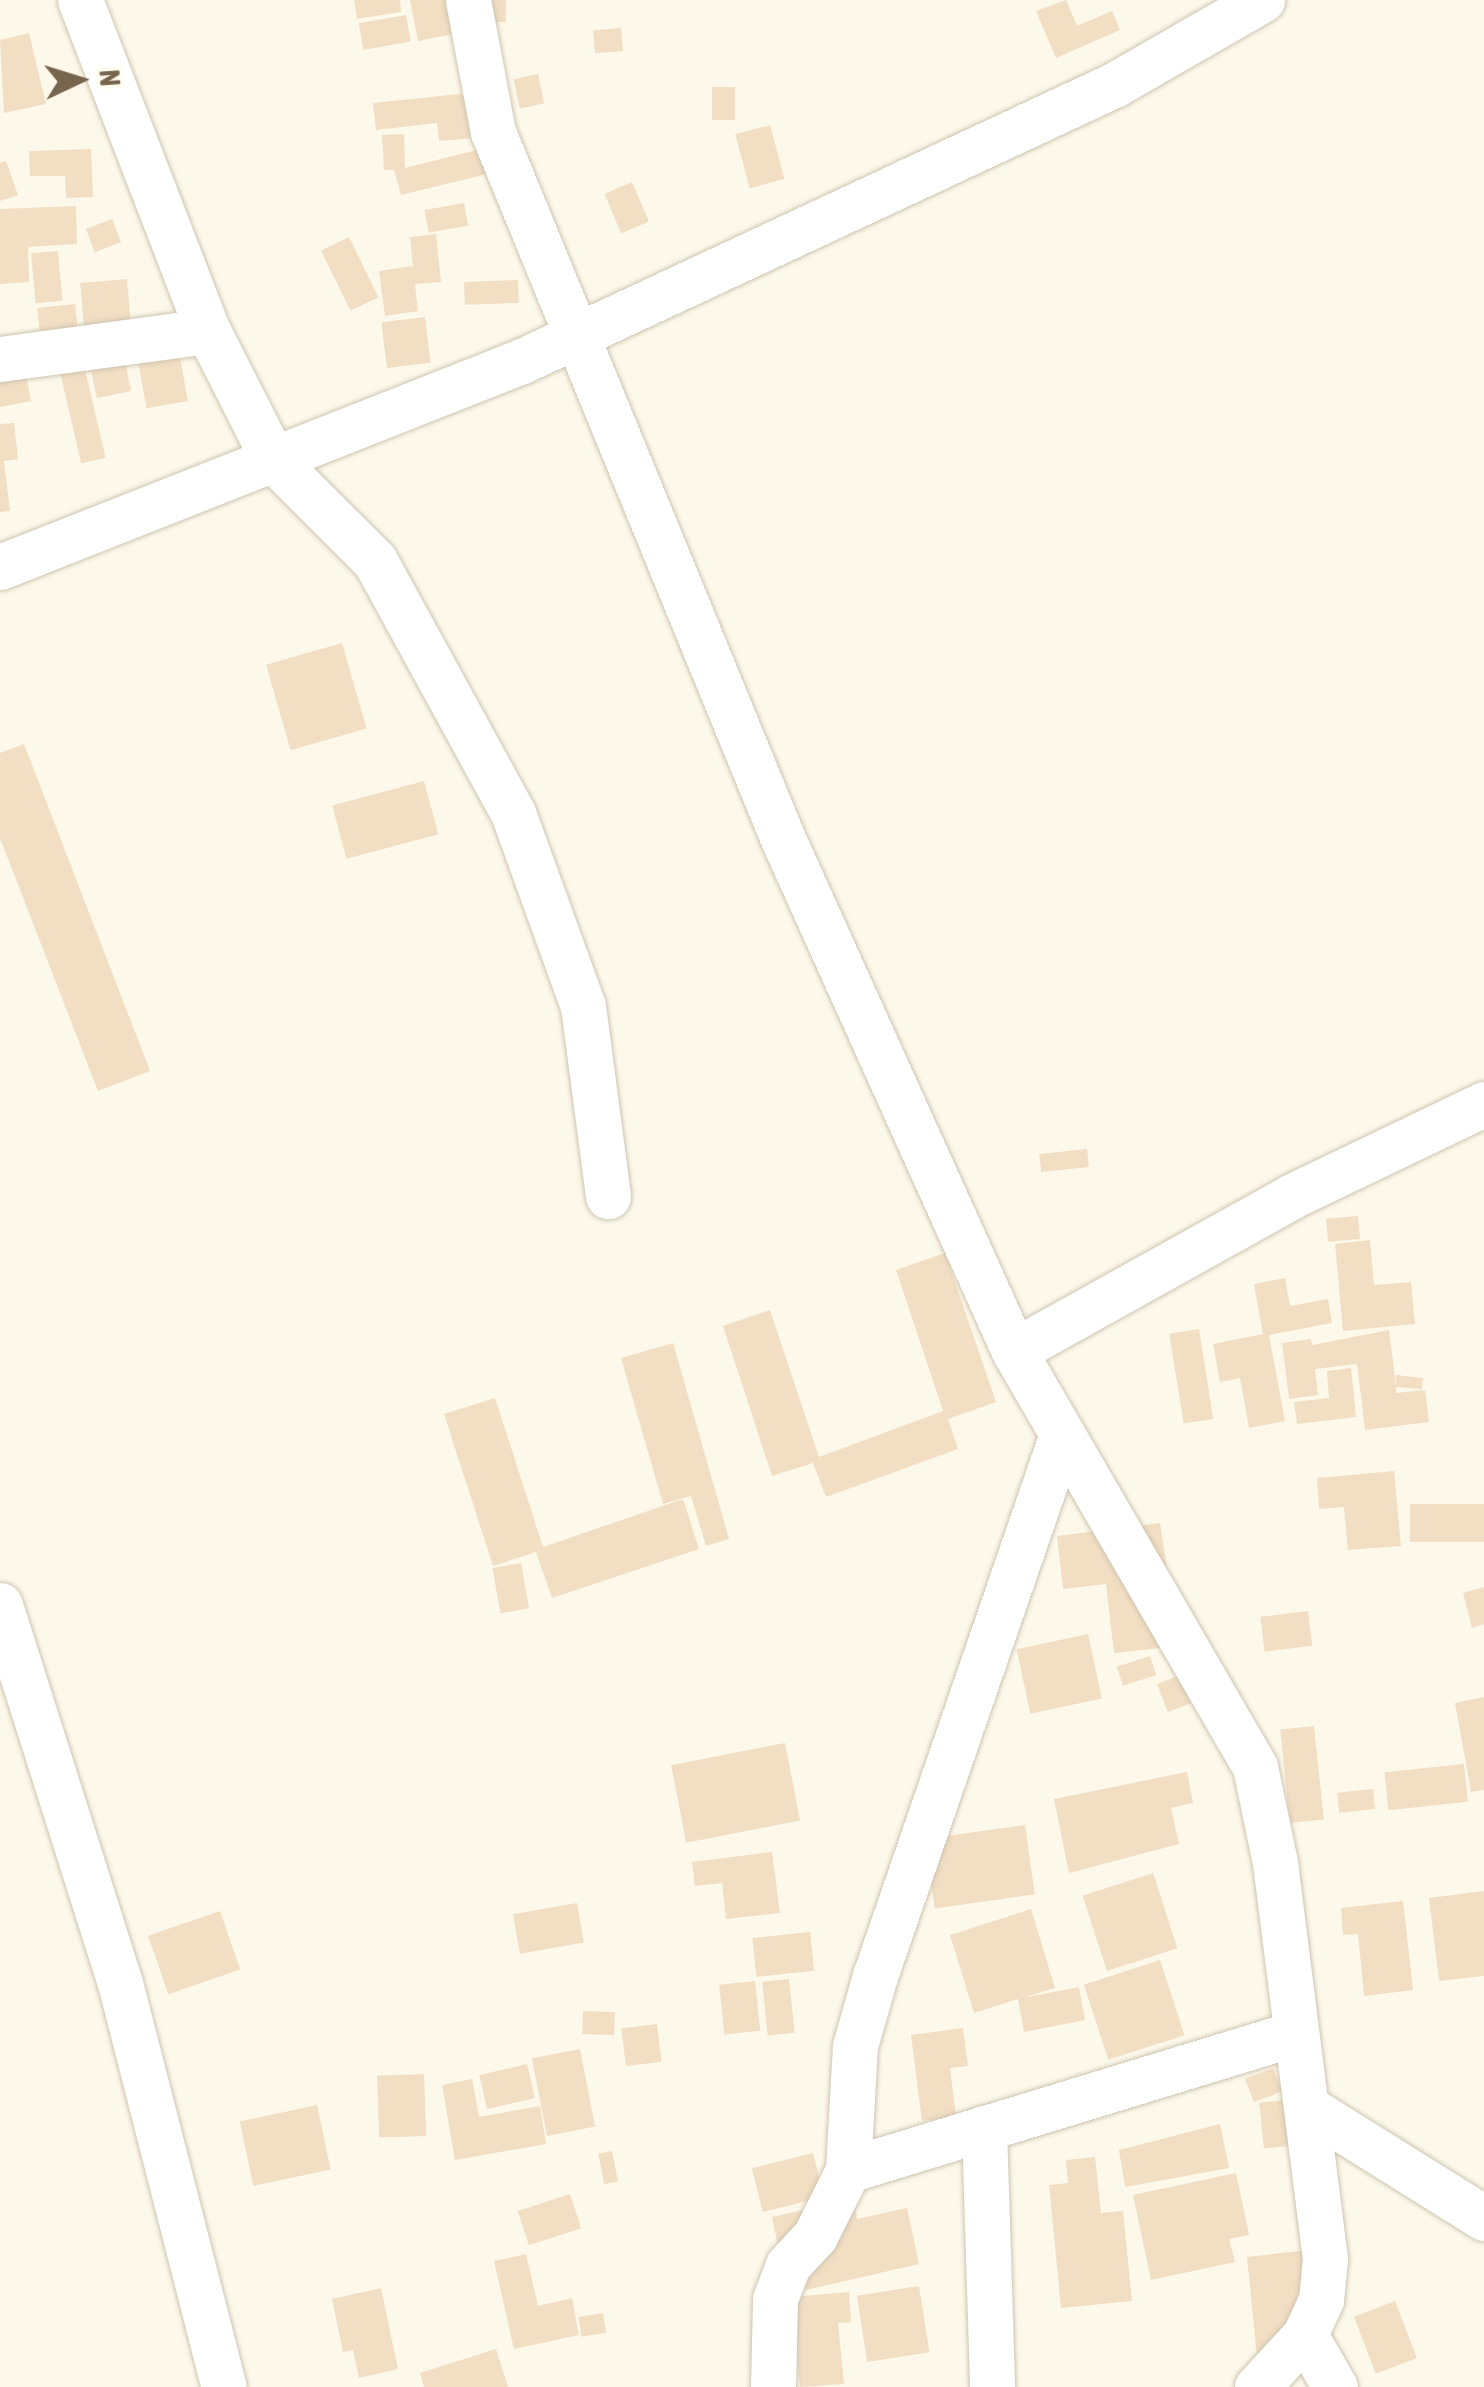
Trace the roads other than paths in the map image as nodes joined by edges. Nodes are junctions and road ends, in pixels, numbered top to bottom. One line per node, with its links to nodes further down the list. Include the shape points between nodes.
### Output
1 (80, 0): 4 (street)
2 (468, 0): 5 (street, via 493,132)
3 (1262, 0): 5 (street, via 1114,85)
4 (208, 331): 6 (street); 7 (street)
5 (572, 337): 7 (street); 11 (street, via 783,839)
6 (0, 359)
7 (273, 459): 8 (street); 10 (street, via 375,562 513,813 583,1006)
8 (0, 567)
9 (1484, 1104): 11 (street, via 1292,1196)
10 (608, 1196)
11 (1014, 1351): 12 (street)
12 (1062, 1434): 14 (street, via 1255,1767 1275,1864); 17 (street, via 875,1976 855,2046)
13 (0, 1604): 20 (street, via 120,1983)
14 (1295, 2032): 15 (street); 16 (street)
15 (1308, 2108): 18 (street); 19 (street, via 1325,2259 1320,2300)
16 (984, 2128): 17 (street); 22 (street)
17 (848, 2170): 21 (street, via 815,2236 788,2265 776,2299)
18 (1484, 2218)
19 (1305, 2334): 23 (street); 24 (street)
20 (224, 2387)
21 (773, 2387)
22 (992, 2387)
23 (1257, 2387)
24 (1335, 2387)

